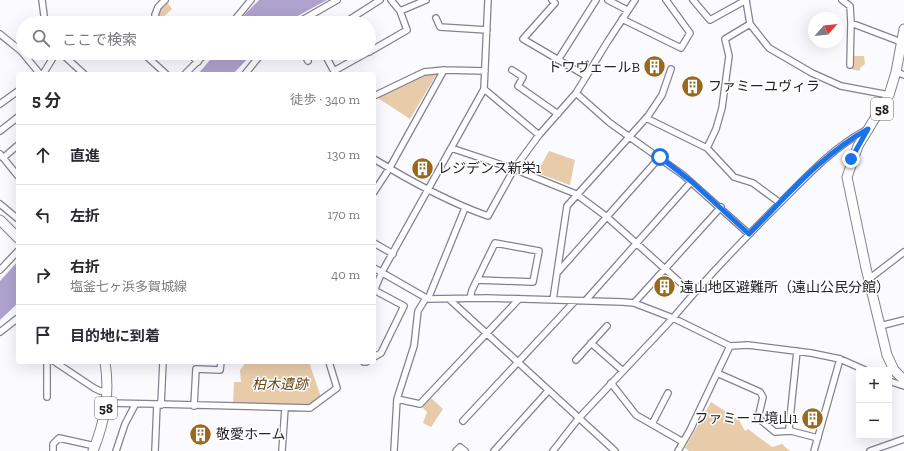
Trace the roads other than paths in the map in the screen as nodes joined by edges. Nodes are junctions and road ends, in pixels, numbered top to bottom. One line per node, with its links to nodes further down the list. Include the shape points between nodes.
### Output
1 (42, 0): 19 (street)
2 (165, 0): 20 (street, via 158,7)
3 (251, 0): 21 (street)
4 (337, 0): 22 (street)
5 (380, 0): 23 (street)
6 (391, 0): 18 (street)
7 (426, 0): 18 (street)
8 (488, 0): 28 (street)
9 (552, 0): 41 (street, via 555,3 523,39)
10 (596, 0): 41 (street)
11 (608, 0): 17 (street)
12 (635, 0): 17 (street)
13 (666, 0): 25 (street, via 690,34 681,48)
14 (693, 0): 15 (street, via 710,20)
15 (746, 0): 27 (street)
16 (842, 0): 26 (street, via 850,6)
17 (627, 10): 25 (street)
18 (400, 11): 33 (street, via 407,30)
19 (44, 16)
20 (155, 16)
21 (238, 16)
22 (309, 16)
23 (355, 16)
24 (436, 18): 28 (street, via 440,27)
25 (622, 18): 57 (street)
26 (851, 23): 31 (street); 43 (street)
27 (750, 24): 62 (street, via 769,48 812,73 841,86); 73 (street, via 725,39 729,56 722,108)
28 (487, 30): 47 (street)
29 (904, 30): 31 (main road, 58)
30 (0, 34): 32 (street)
31 (901, 42): 56 (main road, 58)
32 (16, 47)
33 (376, 47)
34 (29, 60): 48 (street)
35 (51, 60): 49 (street)
36 (69, 60): 50 (street)
37 (151, 60): 51 (street)
38 (256, 60): 53 (street)
39 (328, 60): 54 (street)
40 (355, 60): 55 (street)
41 (558, 60): 57 (street)
42 (198, 62): 52 (street)
43 (850, 65)
44 (671, 69): 65 (street, via 662,95)
45 (444, 70): 47 (street); 61 (street, via 424,72); 77 (street)
46 (512, 70): 64 (street, via 524,77 518,86)
47 (485, 71): 58 (street)
48 (39, 72)
49 (42, 72)
50 (82, 72)
51 (164, 72)
52 (187, 72)
53 (247, 72)
54 (334, 72)
55 (337, 72)
56 (900, 74): 62 (main road, 58)
57 (586, 76): 60 (street)
58 (484, 89): 69 (street); 72 (street)
59 (16, 92): 63 (street)
60 (576, 93): 64 (street); 70 (street)
61 (376, 95)
62 (889, 95): 67 (main road, 58)
63 (0, 104)
64 (558, 114): 69 (street)
65 (646, 118): 70 (street); 73 (street)
66 (16, 119): 68 (street)
67 (868, 129): 84 (street, via 841,145 816,165); 103 (main road, 58, via 851,159 847,177)
68 (0, 131)
69 (539, 135): 78 (street)
70 (629, 137): 75 (street); 83 (street)
71 (16, 146): 74 (street)
72 (451, 148): 78 (street); 82 (street)
73 (707, 148): 84 (street, via 734,177 753,183)
74 (2, 156): 79 (street)
75 (660, 157): 80 (street); 89 (street)
76 (376, 160): 77 (street)
77 (390, 168): 81 (street); 82 (street)
78 (514, 169): 83 (street); 87 (street, via 488,216)
79 (16, 174)
80 (692, 182): 86 (street); 93 (street)
81 (376, 189)
82 (428, 190): 87 (street); 97 (street)
83 (576, 194): 89 (street); 102 (street, via 567,206)
84 (780, 203): 91 (street)
85 (0, 204): 88 (street)
86 (721, 207): 91 (street); 98 (street)
87 (464, 208): 108 (street)
88 (16, 216)
89 (607, 217): 93 (street); 102 (street)
90 (0, 220): 92 (main road)
91 (749, 234): 107 (street)
92 (16, 236)
93 (636, 243): 98 (street); 113 (street)
94 (376, 244): 97 (street)
95 (904, 252): 103 (street)
96 (16, 253): 100 (street)
97 (393, 254): 101 (street)
98 (665, 268): 107 (street); 115 (street)
99 (376, 269): 101 (street)
100 (0, 270)
101 (382, 272): 105 (street); 108 (street)
102 (557, 274): 112 (street)
103 (869, 279): 120 (main road, 58)
104 (477, 280): 104 (street, via 495,243 539,251 533,282); 109 (street)
105 (376, 286)
106 (376, 291): 126 (street, via 404,306 381,353)
107 (693, 294): 116 (street)
108 (427, 298): 111 (street); 147 (street, via 418,311 414,346)
109 (470, 298): 110 (street); 111 (street)
110 (519, 299): 112 (street); 122 (street)
111 (449, 300): 122 (street)
112 (553, 300): 114 (street)
113 (586, 300): 114 (street); 115 (street)
114 (575, 301): 129 (street)
115 (634, 303): 116 (street)
116 (673, 318): 124 (street); 137 (street)
117 (16, 320): 121 (street)
118 (904, 320): 120 (street)
119 (607, 326): 123 (street)
120 (880, 326): 139 (main road, 58, via 891,365)
121 (0, 332)
122 (487, 335): 129 (street); 147 (street, via 420,404)
123 (591, 343): 128 (street); 137 (street)
124 (730, 346): 125 (street, via 748,345); 138 (street)
125 (797, 351): 127 (street); 156 (street, via 789,428)
126 (376, 356)
127 (840, 359): 136 (street); 157 (street)
128 (576, 360)
129 (518, 363): 143 (street); 154 (street)
130 (47, 364): 146 (street)
131 (58, 364): 144 (street, via 94,388)
132 (105, 364): 144 (main road, 58)
133 (163, 364): 149 (street)
134 (221, 364): 151 (street, via 220,370 196,369)
135 (330, 364): 152 (street, via 337,388 310,408)
136 (858, 367)
137 (623, 371): 141 (street)
138 (717, 373): 156 (street, via 760,392 763,397 758,418 775,432); 159 (street)
139 (904, 380)
140 (892, 382): 142 (street)
141 (611, 383): 153 (street); 155 (street, via 636,415)
142 (904, 386)
143 (548, 391): 153 (street); 168 (street)
144 (108, 392): 148 (main road, 58)
145 (668, 392): 155 (street)
146 (47, 397)
147 (397, 399): 165 (street)
148 (107, 403): 150 (street); 160 (main road, 58, via 103,425)
149 (159, 404): 150 (street); 151 (street); 163 (street)
150 (135, 405): 162 (street)
151 (194, 406): 152 (street)
152 (285, 408): 164 (street)
153 (578, 419): 169 (street); 170 (street)
154 (462, 421)
155 (652, 424): 159 (street)
156 (791, 431): 157 (street)
157 (818, 438): 172 (street)
158 (904, 439): 173 (street)
159 (683, 442): 171 (street)
160 (94, 448): 161 (street, via 59,438 54,444)
161 (54, 451)
162 (116, 451)
163 (155, 451)
164 (282, 451)
165 (394, 451)
166 (456, 451): 167 (street, via 460,447)
167 (465, 451)
168 (494, 451)
169 (553, 451)
170 (615, 451)
171 (678, 451)
172 (814, 451)
173 (870, 451)

